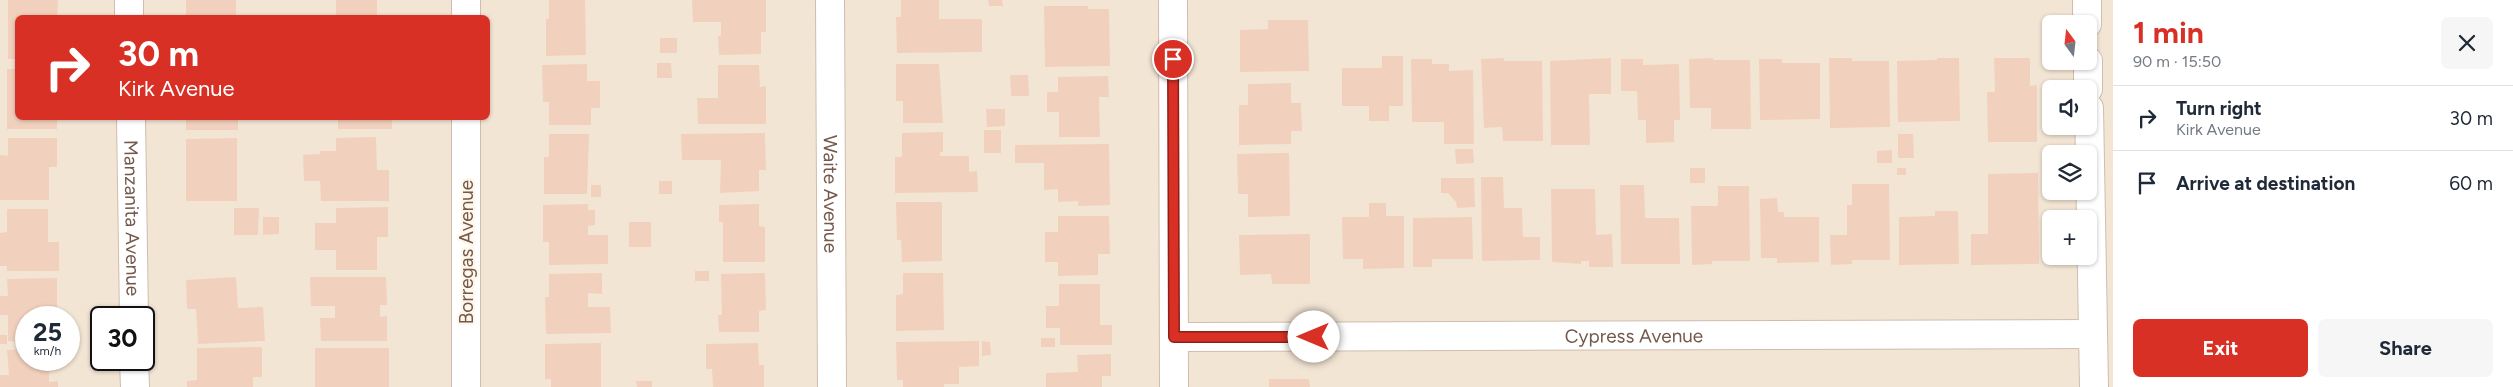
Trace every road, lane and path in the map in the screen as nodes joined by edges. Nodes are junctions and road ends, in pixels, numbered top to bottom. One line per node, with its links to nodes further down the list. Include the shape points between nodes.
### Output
1 (129, 0): 6 (street)
2 (466, 0): 7 (street)
3 (830, 0): 18 (street, Waite Avenue)
4 (1173, 0): 14 (street)
5 (2087, 0): 8 (street)
6 (129, 15)
7 (466, 15)
8 (2087, 15)
9 (131, 120): 12 (street, Manzanita Avenue)
10 (466, 120): 17 (street, Borregas Avenue)
11 (2089, 135): 13 (street)
12 (134, 306)
13 (2093, 334): 14 (street, Cypress Avenue); 20 (street)
14 (1174, 337): 19 (street)
15 (134, 371): 16 (street)
16 (135, 387)
17 (466, 387)
18 (832, 387)
19 (1174, 387)
20 (2094, 387)

